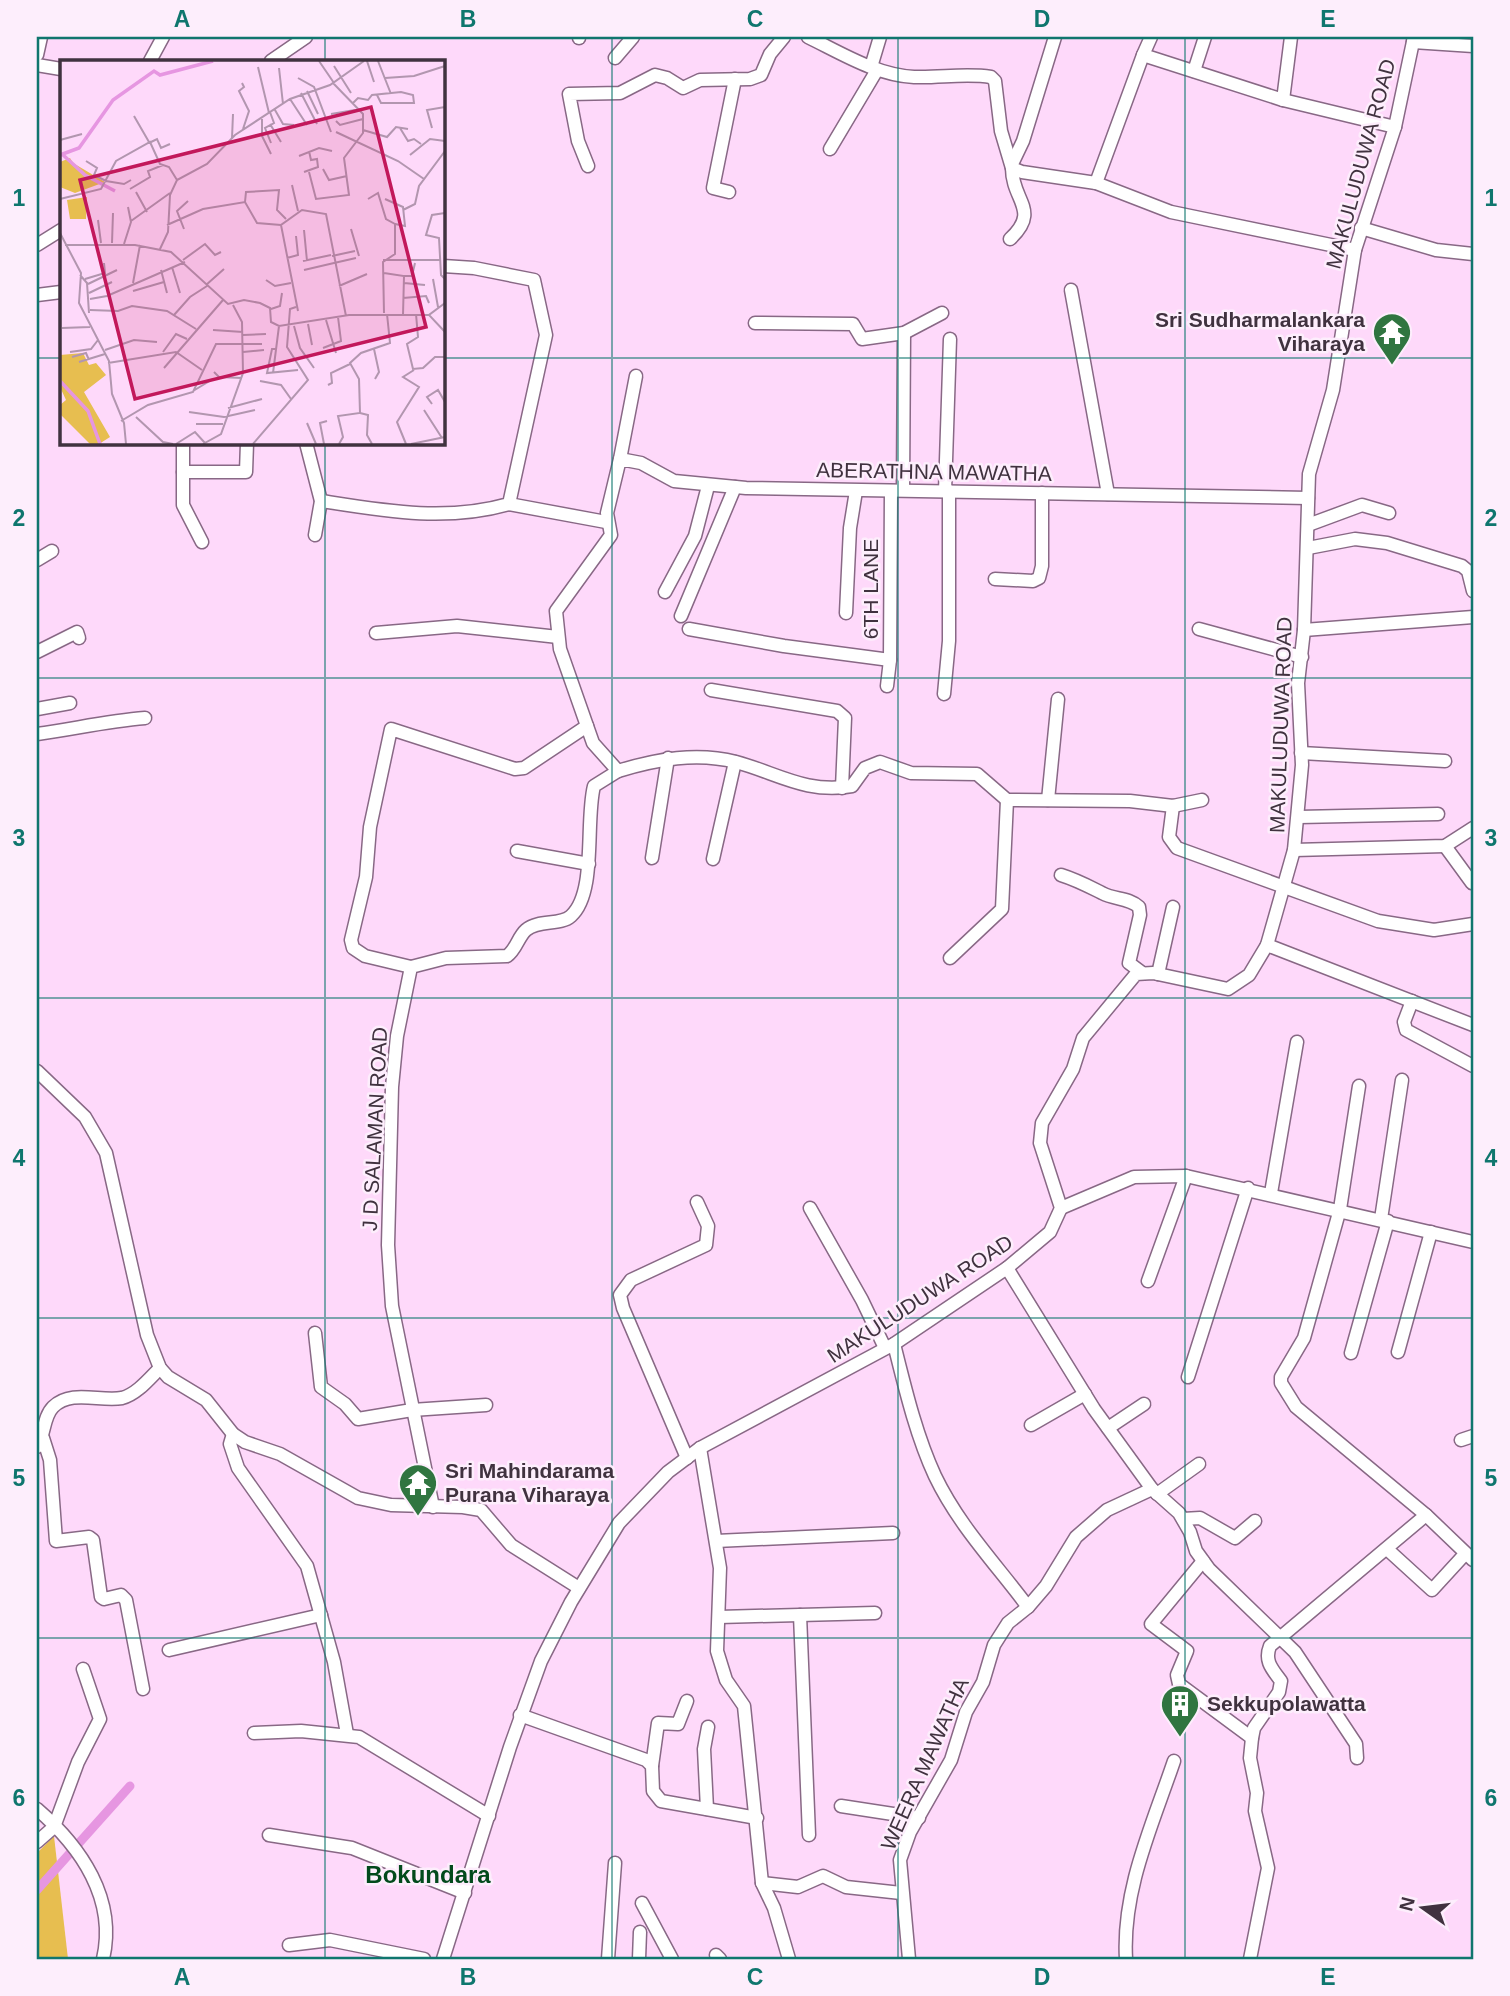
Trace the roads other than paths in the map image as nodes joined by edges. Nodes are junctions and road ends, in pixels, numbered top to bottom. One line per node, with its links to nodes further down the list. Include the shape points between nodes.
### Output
1 (41, 37): 14 (street)
2 (163, 37): 17 (street)
3 (306, 37): 18 (street)
4 (634, 37): 16 (street)
5 (784, 37): 23 (street, via 761,75)
6 (808, 37): 21 (street)
7 (880, 37): 21 (street)
8 (1055, 37): 28 (street)
9 (1151, 37): 15 (street)
10 (1205, 37): 22 (street)
11 (1291, 37): 24 (street)
12 (1413, 39): 13 (street); 25 (street, MAKULUDUWA ROAD)
13 (1473, 46)
14 (37, 55)
15 (1143, 55): 22 (street); 29 (street)
16 (615, 58)
17 (151, 60)
18 (272, 60)
19 (37, 65): 20 (street)
20 (60, 69)
21 (874, 69): 26 (street); 28 (street, via 915,77 991,77 1000,131)
22 (1194, 71): 24 (street)
23 (736, 79): 27 (street, via 700,80 683,88 655,75 620,93 569,94); 30 (street, via 713,188)
24 (1283, 100): 25 (street)
25 (1395, 127): 31 (street, MAKULUDUWA ROAD)
26 (830, 149)
27 (588, 166)
28 (1012, 166): 29 (street, via 1022,172); 33 (street, via 1012,180 1026,217)
29 (1096, 183): 35 (street, via 1182,215)
30 (729, 192)
31 (1361, 228): 35 (street, MAKULUDUWA ROAD); 36 (street, via 1436,250)
32 (60, 231): 34 (street)
33 (1010, 239)
34 (37, 245)
35 (1355, 250): 58 (street, MAKULUDUWA ROAD)
36 (1473, 254)
37 (444, 266): 60 (street, via 534,280 546,335)
38 (1072, 290): 57 (street)
39 (60, 292): 40 (street)
40 (37, 295)
41 (942, 313): 43 (street)
42 (755, 323): 43 (street, via 853,324 862,340)
43 (904, 333): 54 (street, 6TH LANE)
44 (950, 339): 55 (street)
45 (636, 376): 49 (street)
46 (183, 444): 50 (street)
47 (247, 444): 50 (street, via 246,472 242,474)
48 (306, 444): 59 (street)
49 (620, 459): 51 (street, ABERATHNA MAWATHA, via 641,463 674,481); 62 (street)
50 (183, 472): 65 (street, via 183,505)
51 (708, 486): 52 (street, ABERATHNA MAWATHA); 71 (street, via 695,536)
52 (735, 487): 53 (street, ABERATHNA MAWATHA); 73 (street)
53 (856, 491): 54 (street, ABERATHNA MAWATHA); 72 (street)
54 (897, 491): 55 (street, ABERATHNA MAWATHA); 83 (street, 6TH LANE)
55 (947, 491): 56 (street, ABERATHNA MAWATHA); 86 (street)
56 (1042, 493): 57 (street, ABERATHNA MAWATHA); 69 (street, via 1039,578)
57 (1108, 494): 58 (street, ABERATHNA MAWATHA)
58 (1308, 498): 63 (street, MAKULUDUWA ROAD)
59 (321, 501): 60 (street, via 399,513 479,512); 64 (street)
60 (509, 504): 62 (street)
61 (1389, 513): 63 (street, via 1362,505)
62 (607, 517): 79 (street, via 611,536 606,546 556,611)
63 (1308, 525): 66 (street, MAKULUDUWA ROAD)
64 (315, 535)
65 (202, 542)
66 (1308, 548): 70 (street, via 1355,539 1387,543 1462,566); 77 (street, MAKULUDUWA ROAD)
67 (52, 551): 68 (street)
68 (37, 560)
69 (995, 579)
70 (1473, 591)
71 (665, 592)
72 (846, 613)
73 (681, 616)
74 (1473, 617): 77 (street)
75 (689, 629): 83 (street)
76 (1199, 629): 82 (street)
77 (1304, 630): 82 (street, MAKULUDUWA ROAD)
78 (376, 633): 79 (street, via 457,625)
79 (558, 637): 91 (street)
80 (79, 638): 81 (street, via 77,632)
81 (37, 652)
82 (1302, 657): 93 (street, MAKULUDUWA ROAD, via 1298,683)
83 (890, 660): 84 (street, 6TH LANE)
84 (887, 686)
85 (711, 690): 98 (street, via 837,711 845,718)
86 (944, 694)
87 (1058, 699): 100 (street)
88 (70, 702): 89 (street)
89 (37, 709)
90 (145, 718): 92 (street)
91 (587, 726): 97 (street, via 593,743); 119 (street, via 524,768 515,769 391,729 351,940 353,948 365,956)
92 (37, 734)
93 (1301, 753): 95 (street); 104 (street, MAKULUDUWA ROAD)
94 (668, 758): 96 (street); 97 (street); 109 (street)
95 (1445, 761)
96 (735, 762): 98 (street, via 788,782); 110 (street)
97 (618, 771): 111 (street, via 594,786 589,807)
98 (842, 788): 99 (street, via 852,786 865,768 880,762 911,773 977,774)
99 (1007, 800): 100 (street); 118 (street, via 1002,909)
100 (1048, 800): 102 (street)
101 (1202, 800): 102 (street)
102 (1173, 806): 114 (street, via 1168,828 1171,844)
103 (1438, 814): 104 (street)
104 (1299, 817): 107 (street, MAKULUDUWA ROAD)
105 (1473, 828): 106 (street)
106 (1445, 846): 107 (street); 113 (street)
107 (1294, 850): 114 (street, MAKULUDUWA ROAD)
108 (517, 851): 111 (street)
109 (652, 858)
110 (713, 859)
111 (589, 864): 119 (street, via 579,908 568,919 535,924 526,930 511,954 446,958)
112 (1060, 875): 120 (street, via 1139,907 1129,963)
113 (1472, 883)
114 (1282, 887): 116 (street, via 1418,929); 117 (street, MAKULUDUWA ROAD)
115 (1173, 906): 121 (street)
116 (1473, 924)
117 (1267, 946): 121 (street, MAKULUDUWA ROAD, via 1250,975 1228,989); 122 (street)
118 (950, 958)
119 (411, 967): 150 (street, J D SALAMAN ROAD, via 397,1036 388,1245 392,1306)
120 (1141, 972): 121 (street, MAKULUDUWA ROAD); 134 (street, via 1132,976 1083,1038 1073,1069 1042,1123 1040,1143)
121 (1158, 974)
122 (1412, 1002): 123 (street); 125 (street, via 1404,1022 1406,1030)
123 (1473, 1025)
124 (1297, 1042): 131 (street)
125 (1473, 1066)
126 (37, 1071): 145 (street, via 85,1117 106,1153 148,1335)
127 (1402, 1080): 136 (street)
128 (1359, 1086): 135 (street)
129 (1186, 1176): 130 (street); 134 (street, via 1134,1177); 140 (street)
130 (1248, 1188): 131 (street); 146 (street)
131 (1271, 1193): 135 (street)
132 (697, 1202): 156 (street, via 708,1226 706,1245 631,1280 620,1295)
133 (810, 1208): 142 (street)
134 (1061, 1208): 139 (street, MAKULUDUWA ROAD, via 1050,1232)
135 (1340, 1209): 136 (street); 160 (street, via 1304,1338 1281,1383 1296,1407)
136 (1384, 1220): 137 (street); 144 (street)
137 (1431, 1231): 138 (street); 143 (street)
138 (1473, 1242)
139 (1007, 1268): 142 (street, MAKULUDUWA ROAD); 147 (street)
140 (1149, 1281)
141 (315, 1333): 150 (street, via 318,1381 323,1391 345,1404 358,1419)
142 (889, 1346): 155 (street, MAKULUDUWA ROAD); 169 (street, via 935,1477 983,1553)
143 (1398, 1352)
144 (1351, 1353)
145 (160, 1368): 153 (street, via 206,1400); 154 (street, via 122,1398 63,1401 52,1408)
146 (1188, 1377)
147 (1085, 1394): 151 (street); 152 (street)
148 (1144, 1404): 152 (street)
149 (486, 1405): 150 (street)
150 (412, 1410): 159 (street, J D SALAMAN ROAD)
151 (1031, 1425)
152 (1108, 1428): 158 (street)
153 (233, 1434): 159 (street, via 280,1454 358,1498); 171 (street, via 230,1444 239,1468 307,1566)
154 (40, 1442): 177 (street, via 50,1460 56,1541 93,1540 101,1597 121,1595 126,1600)
155 (700, 1448): 156 (street, MAKULUDUWA ROAD); 164 (street)
156 (687, 1458): 168 (street, MAKULUDUWA ROAD, via 618,1523)
157 (1199, 1464): 158 (street, WEERA MAWATHA)
158 (1155, 1491): 161 (street); 169 (street, WEERA MAWATHA, via 1107,1510 1076,1537)
159 (433, 1507): 168 (street, via 481,1510 511,1545)
160 (1426, 1515): 165 (street); 166 (street)
161 (1182, 1519): 162 (street, via 1200,1518 1235,1538); 167 (street)
162 (1255, 1521)
163 (893, 1533): 164 (street)
164 (716, 1541): 173 (street)
165 (1387, 1549): 166 (street, via 1432,1590); 174 (street)
166 (1469, 1557)
167 (1203, 1560): 174 (street); 183 (street, via 1151,1624 1186,1651 1177,1675 1179,1684)
168 (579, 1588): 179 (street, MAKULUDUWA ROAD, via 541,1661)
169 (1028, 1607): 192 (street, WEERA MAWATHA, via 1008,1623 994,1645 984,1682 966,1712 951,1760)
170 (875, 1613): 172 (street)
171 (321, 1615): 175 (street); 182 (street)
172 (800, 1615): 173 (street); 195 (street)
173 (719, 1617): 191 (street, via 717,1651 726,1680 744,1706)
174 (1279, 1638): 183 (street, via 1266,1654 1282,1681); 184 (street, via 1295,1652 1356,1744)
175 (169, 1650)
176 (83, 1669): 193 (street, via 100,1718)
177 (143, 1689)
178 (687, 1701): 186 (street, via 678,1724 658,1723)
179 (520, 1715): 186 (street); 190 (street, MAKULUDUWA ROAD)
180 (708, 1727): 188 (street, via 704,1749)
181 (254, 1733): 182 (street)
182 (347, 1734): 190 (street)
183 (1252, 1738): 213 (street, via 1255,1811 1268,1868)
184 (1357, 1758)
185 (1174, 1762): 212 (street, via 1127,1907)
186 (652, 1766): 188 (street, via 657,1798)
187 (841, 1806): 192 (street)
188 (707, 1809): 191 (street)
189 (37, 1810): 193 (street)
190 (489, 1816): 199 (street, MAKULUDUWA ROAD)
191 (757, 1818): 198 (street)
192 (919, 1818): 200 (street, WEERA MAWATHA, via 900,1860)
193 (54, 1827): 196 (street); 204 (street, via 94,1876 107,1919)
194 (269, 1835): 199 (street, via 352,1848)
195 (809, 1835)
196 (37, 1842)
197 (615, 1863): 207 (street)
198 (762, 1883): 200 (street, via 798,1887 823,1876 846,1887); 210 (street)
199 (465, 1893): 206 (street, MAKULUDUWA ROAD)
200 (901, 1893): 211 (street, WEERA MAWATHA)
201 (642, 1903): 209 (street)
202 (640, 1932): 208 (street)
203 (289, 1945): 205 (street, via 330,1940)
204 (103, 1959)
205 (424, 1959)
206 (443, 1959)
207 (608, 1959)
208 (639, 1959)
209 (672, 1959)
210 (789, 1959)
211 (909, 1959)
212 (1126, 1959)
213 (1250, 1959)

